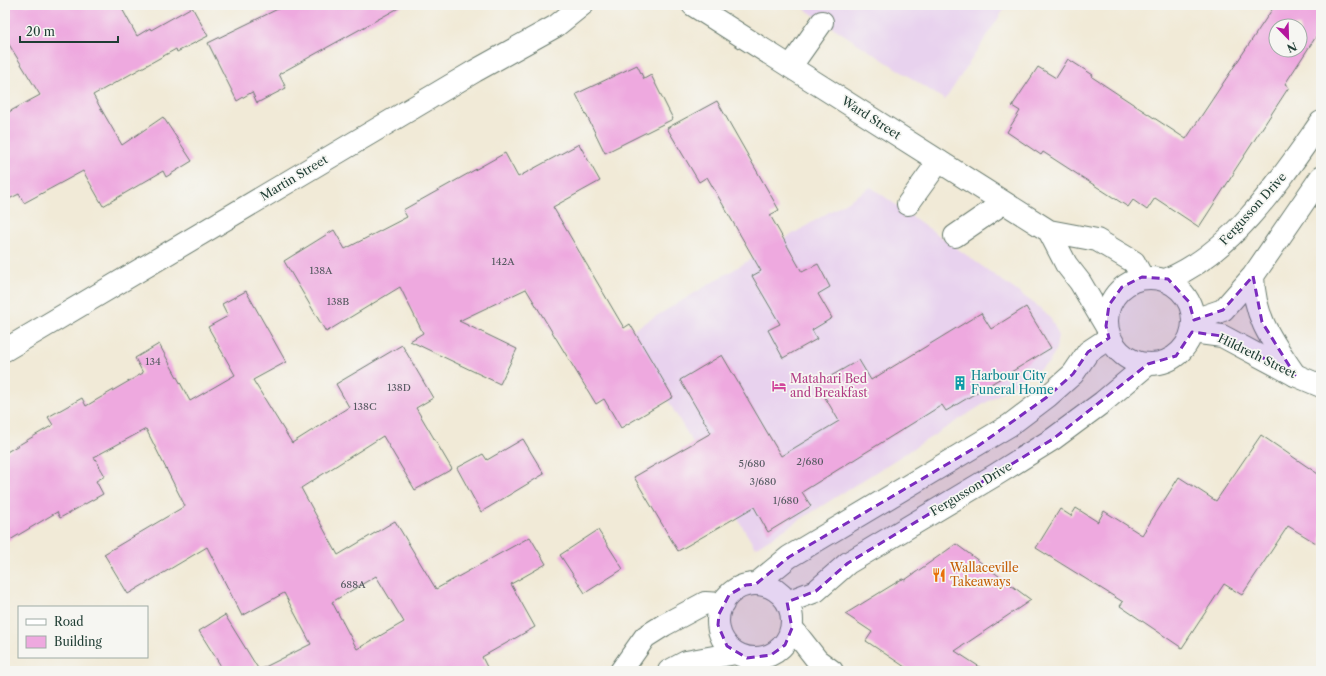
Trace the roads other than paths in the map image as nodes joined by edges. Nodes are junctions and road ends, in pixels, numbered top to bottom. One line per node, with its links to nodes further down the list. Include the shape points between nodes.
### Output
1 (582, 5): 17 (main road, Martin Street, via 556,26 475,71)
2 (696, 6): 4 (main road, Ward Street)
3 (822, 22): 4 (main road)
4 (791, 66): 6 (main road, Ward Street)
5 (1321, 122): 14 (main road, Fergusson Drive, via 1280,181 1221,246 1196,265)
6 (939, 161): 8 (main road, Ward Street); 9 (main road)
7 (1321, 177): 12 (main road)
8 (1003, 203): 10 (main road, Ward Street); 11 (main road)
9 (908, 204)
10 (1049, 231): 13 (main road, Ward Street, via 1097,240 1134,262); 16 (main road)
11 (955, 236)
12 (1253, 276): 15 (main road, via 1223,310); 19 (main road, via 1255,297 1262,322)
13 (1142, 277): 14 (main road); 16 (main road, via 1122,286 1109,304)
14 (1168, 279): 15 (main road, via 1189,302)
15 (1193, 326): 18 (main road, via 1186,345 1176,356); 19 (main road, Hildreth Street, via 1222,336)
16 (1107, 332): 18 (main road, via 1118,352 1132,360); 21 (main road, via 1088,352 1073,374 1010,425 789,557)
17 (5, 350)
18 (1148, 364): 22 (main road, Fergusson Drive, via 1053,439 848,563 816,591)
19 (1295, 375): 20 (main road, Hildreth Street)
20 (1321, 386)
21 (756, 584): 22 (main road, via 774,588); 23 (main road, via 737,589)
22 (788, 602): 24 (main road, via 792,610)
23 (723, 604): 25 (main road, via 718,625 721,636 727,646); 26 (main road, via 704,603 645,637)
24 (792, 628): 25 (main road, via 785,644 771,655); 28 (main road, via 818,660)
25 (749, 661): 27 (main road, via 686,662)
26 (621, 671)
27 (669, 671)
28 (832, 671)

